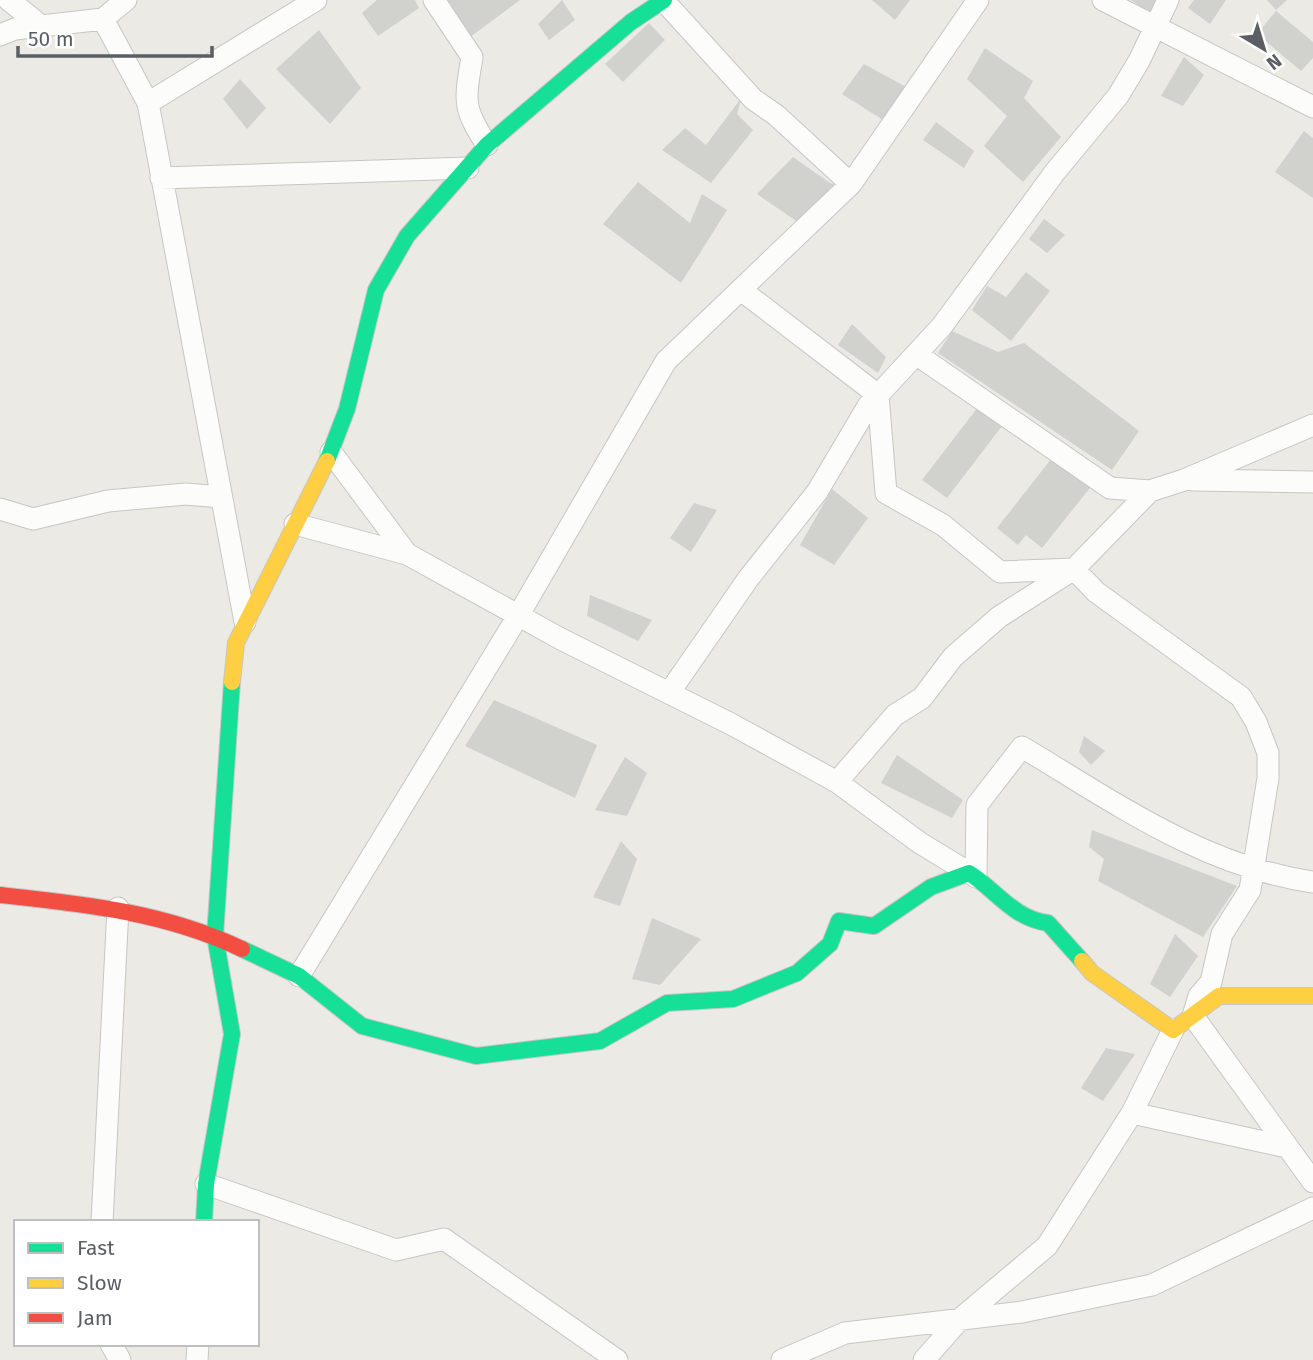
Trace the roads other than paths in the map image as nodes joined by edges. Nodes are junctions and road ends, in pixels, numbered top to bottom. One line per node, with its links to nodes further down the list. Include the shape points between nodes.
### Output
1 (9, 0): 10 (street)
2 (126, 0): 9 (street)
3 (316, 0): 13 (street)
4 (434, 0): 15 (street, via 472,57 468,116)
5 (664, 0): 15 (street, via 631,22); 18 (street, via 753,99)
6 (978, 0): 18 (street)
7 (1103, 0): 11 (street)
8 (1168, 0): 11 (street)
9 (103, 19): 10 (street); 13 (street)
10 (41, 26): 12 (street)
11 (1154, 27): 14 (street); 20 (street, via 1118,96)
12 (0, 35)
13 (148, 103): 17 (street)
14 (1313, 107)
15 (487, 145): 16 (street)
16 (468, 168): 17 (street); 23 (street, via 407,236 376,290 347,409)
17 (161, 178): 27 (street)
18 (850, 184): 19 (street)
19 (741, 290): 21 (street); 32 (street, via 666,362)
20 (916, 354): 21 (street); 26 (street, via 1110,488)
21 (878, 395): 31 (street, via 886,493 943,525 1000,572); 34 (street, via 857,421 817,492 748,579)
22 (1313, 425): 24 (street)
23 (331, 452): 29 (street); 30 (street)
24 (1184, 480): 25 (street); 26 (street)
25 (1313, 482)
26 (1150, 491): 31 (street)
27 (221, 497): 28 (street, via 186,494 108,501 33,519); 33 (street)
28 (0, 509)
29 (295, 524): 30 (street); 33 (street)
30 (407, 554): 32 (street)
31 (1074, 569): 35 (street, via 999,617 953,657 922,698 895,715); 36 (street, via 1096,592 1241,697 1256,722 1268,766)
32 (518, 616): 34 (street); 42 (street)
33 (245, 622): 41 (street, via 236,643 228,713)
34 (669, 694): 35 (street)
35 (837, 782): 37 (street)
36 (1253, 870): 37 (street, via 1161,830 1023,747 977,805); 38 (street); 44 (street, via 1250,890 1222,934 1210,982 1199,996)
37 (975, 877): 42 (street, via 955,875 874,926 838,921 830,944 797,973 733,999 667,1003 600,1041 477,1056 362,1026); 45 (street, via 998,892 1021,918 1048,923 1093,973)
38 (1313, 882)
39 (0, 895): 40 (street)
40 (118, 908): 41 (street); 51 (street)
41 (215, 936): 42 (street); 49 (street, via 232,1034)
42 (299, 976)
43 (1313, 996): 44 (street, via 1219,996)
44 (1193, 1016): 45 (street); 47 (street)
45 (1173, 1030): 46 (street)
46 (1132, 1114): 47 (street); 53 (street, via 1047,1246)
47 (1287, 1147): 48 (street)
48 (1313, 1182)
49 (206, 1184): 52 (street); 54 (street, via 396,1250 444,1239)
50 (1313, 1208): 53 (street, via 1153,1285 1022,1312)
51 (102, 1220)
52 (204, 1220)
53 (960, 1319): 55 (street, via 845,1333); 56 (street)
54 (617, 1360)
55 (782, 1360)
56 (924, 1360)

